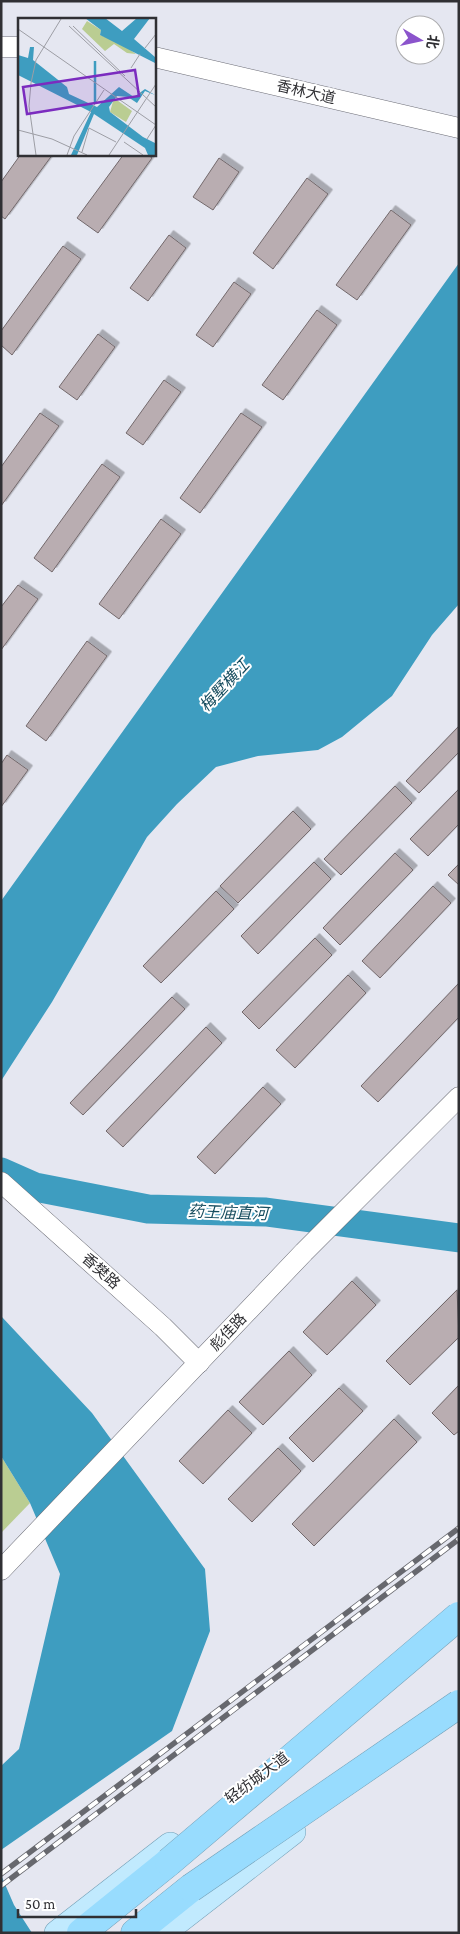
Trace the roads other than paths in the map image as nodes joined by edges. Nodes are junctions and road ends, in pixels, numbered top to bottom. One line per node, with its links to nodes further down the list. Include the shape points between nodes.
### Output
1 (1, 47): 2 (street)
2 (18, 47)
3 (155, 57): 4 (street, 香林大道)
4 (459, 128)
5 (459, 1097): 7 (street, 彪佳路)
6 (1, 1182): 7 (street, 香樊路, via 163,1326)
7 (199, 1363): 8 (street, 彪佳路)
8 (1, 1570)
9 (459, 1616): 13 (highway, bridge, via 170,1862)
10 (459, 1626): 12 (main road, 轻纺城大道)
11 (459, 1703): 14 (highway, bridge, via 191,1888); 15 (main road)
12 (57, 1933)
13 (81, 1933)
14 (135, 1933)
15 (163, 1933)

